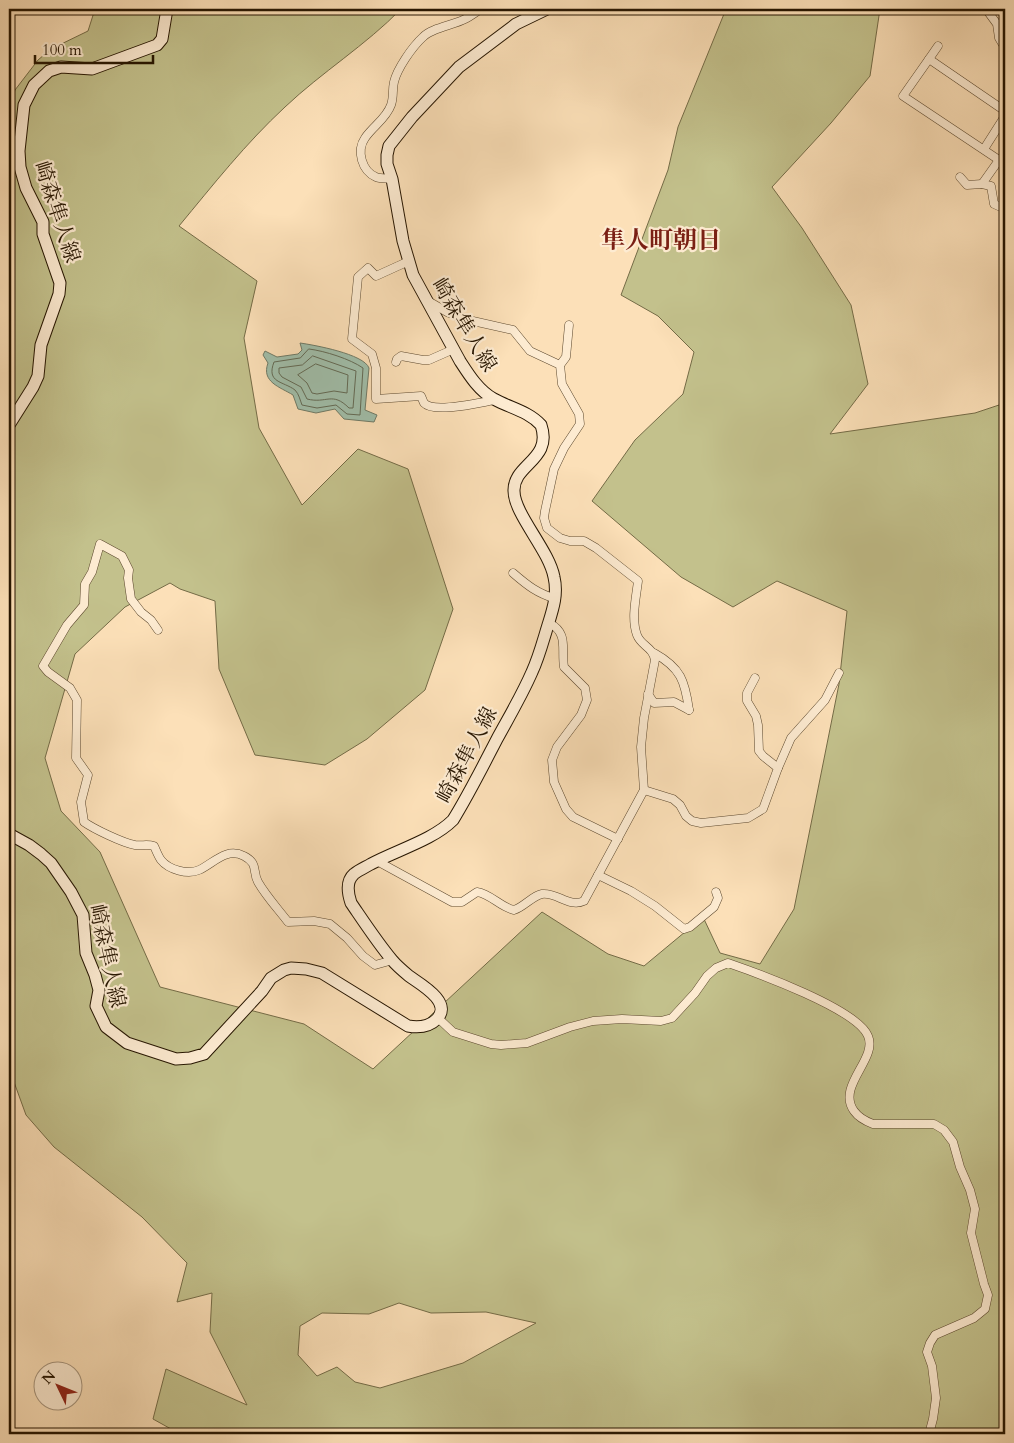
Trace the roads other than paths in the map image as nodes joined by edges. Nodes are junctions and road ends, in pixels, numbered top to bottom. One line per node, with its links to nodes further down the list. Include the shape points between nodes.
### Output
1 (167, 9): 23 (main road, 崎森隼人線, via 162,39 157,45 92,69 61,67 49,70 34,85 24,105 20,167 26,188 43,222 42,234 60,282 59,294 41,345 38,376)
2 (482, 9): 13 (street, via 466,19 425,34 397,75 392,104 386,116 364,139 362,150 362,164 367,171 377,178)
3 (986, 9): 6 (street, via 997,24 999,38)
4 (541, 10): 13 (main road, 崎森隼人線, via 501,34 459,67 403,128 389,146 387,155)
5 (938, 46): 7 (street)
6 (1005, 48)
7 (929, 59): 8 (street); 10 (street, via 903,96)
8 (1005, 111)
9 (1005, 116): 10 (street)
10 (984, 149): 11 (street)
11 (1002, 162): 14 (street)
12 (960, 177): 14 (street, via 967,186)
13 (392, 179): 16 (main road, 崎森隼人線)
14 (982, 184): 15 (street, via 991,186 994,204)
15 (1005, 209)
16 (409, 261): 17 (main road, 崎森隼人線); 22 (street, via 376,276 368,268 358,277 352,339 372,354 376,368 376,399 421,396 429,406 449,408)
17 (428, 302): 19 (main road, 崎森隼人線); 21 (street, via 464,319 513,330 530,351)
18 (569, 325): 21 (street, via 566,357)
19 (454, 349): 20 (street, via 434,359 401,356); 22 (main road, 崎森隼人線, via 469,375)
20 (396, 362)
21 (560, 365): 28 (street, via 562,384 579,414 580,424 554,469 544,518 548,528 560,538 584,541 638,581 635,615 638,637)
22 (495, 400): 25 (main road, 崎森隼人線, via 532,417 543,431 540,452 519,475 514,490 518,506 550,564)
23 (9, 425)
24 (513, 573): 25 (street, via 540,594)
25 (556, 599): 26 (main road, 崎森隼人線)
26 (549, 623): 35 (street, via 558,628 562,636 564,667 584,688 587,700 581,715 557,747 552,760 554,782 572,817); 36 (main road, 崎森隼人線, via 532,672 453,820 446,827)
27 (158, 630): 39 (street, via 131,599 129,570 122,556 100,544 85,584 84,605 43,666 70,688 77,700 76,758 88,775 81,802 84,822 93,829 135,845 154,846 160,860 180,871 198,871 222,855 236,853 246,857 255,866 257,880 288,922 330,924 375,965)
28 (654, 653): 31 (street); 31 (street, via 681,675 688,710 674,702 654,703)
29 (839, 673): 32 (street, via 825,700 791,738)
30 (755, 678): 32 (street, via 746,693 756,716 759,751)
31 (648, 694): 33 (street, via 641,747)
32 (778, 768): 33 (street, via 764,809 748,818 702,823 686,816 673,798)
33 (644, 790): 35 (street)
34 (9, 834): 40 (main road, 崎森隼人線, via 41,854 72,892 83,915 86,954 99,990 96,1006 106,1027 127,1043 176,1059 204,1054 271,978 292,968 327,975 408,1026 430,1025)
35 (618, 839): 37 (street)
36 (377, 861): 37 (street, via 452,902 462,902 477,892 514,910 541,894 579,904 584,901); 39 (main road, 崎森隼人線, via 354,874 348,895 360,917)
37 (598, 875): 38 (street, via 655,906 684,929 714,907 718,898)
38 (716, 892)
39 (393, 960): 40 (main road, 崎森隼人線, via 434,993 440,1009)
40 (438, 1018): 41 (street, via 453,1032 501,1045 527,1043 593,1021 661,1021 672,1018 707,976 728,963 778,981 858,1022 869,1038 869,1047 850,1090 849,1102 853,1109 863,1121 873,1124 934,1124 944,1130 953,1142 975,1209 971,1233 988,1295 985,1309 974,1318 935,1336 930,1343 927,1352 936,1398)
41 (929, 1434)

